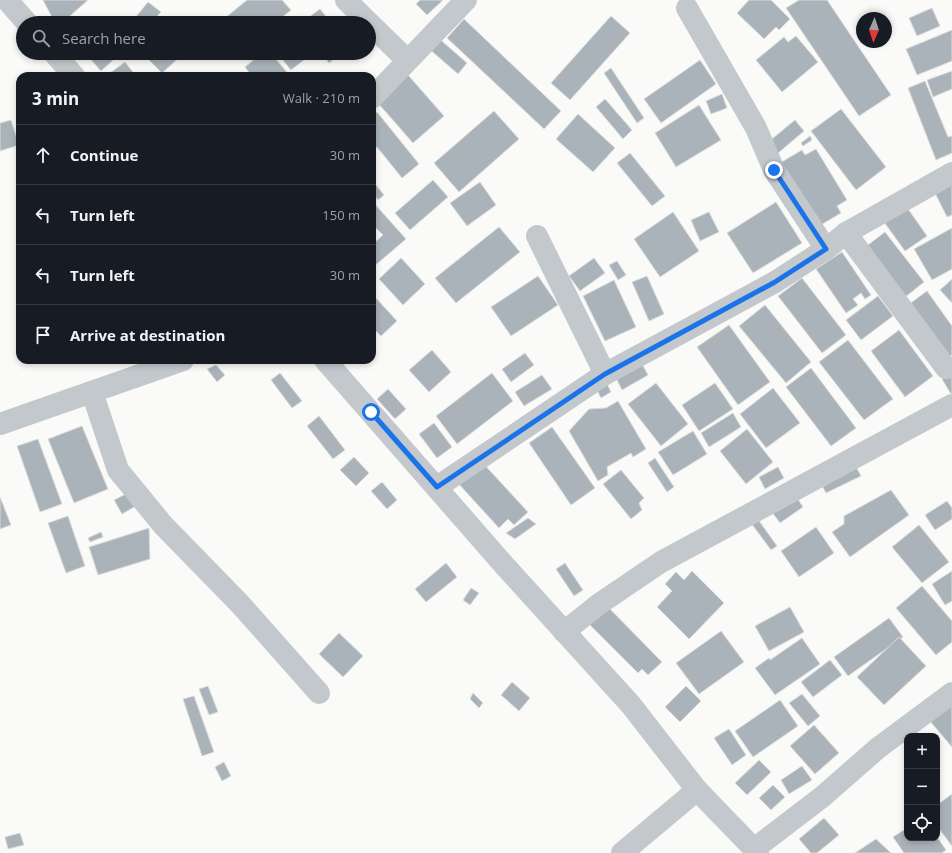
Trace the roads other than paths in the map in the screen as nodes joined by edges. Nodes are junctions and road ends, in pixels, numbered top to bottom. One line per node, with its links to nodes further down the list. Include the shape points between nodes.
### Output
1 (7, 0): 5 (street)
2 (346, 0): 6 (street)
3 (466, 0): 9 (street)
4 (687, 8): 15 (street, via 756,128 774,170)
5 (21, 16)
6 (362, 16)
7 (376, 30): 9 (street)
8 (60, 60): 10 (street)
9 (407, 60): 11 (street)
10 (71, 72)
11 (376, 94)
12 (952, 173): 13 (street)
13 (846, 232): 15 (street); 18 (street)
14 (537, 236): 19 (street)
15 (826, 249): 19 (street, via 775,282)
16 (172, 364): 20 (street)
17 (329, 364): 23 (street)
18 (946, 368)
19 (605, 374): 23 (street)
20 (92, 392): 22 (street); 25 (street, via 118,470 163,525 240,604)
21 (952, 405): 24 (street, via 661,562 599,604)
22 (0, 424)
23 (437, 487): 24 (street)
24 (564, 632): 27 (street, via 631,705)
25 (319, 693)
26 (952, 693): 28 (street, via 878,748)
27 (697, 790): 28 (street); 29 (street)
28 (756, 851)
29 (622, 853)

